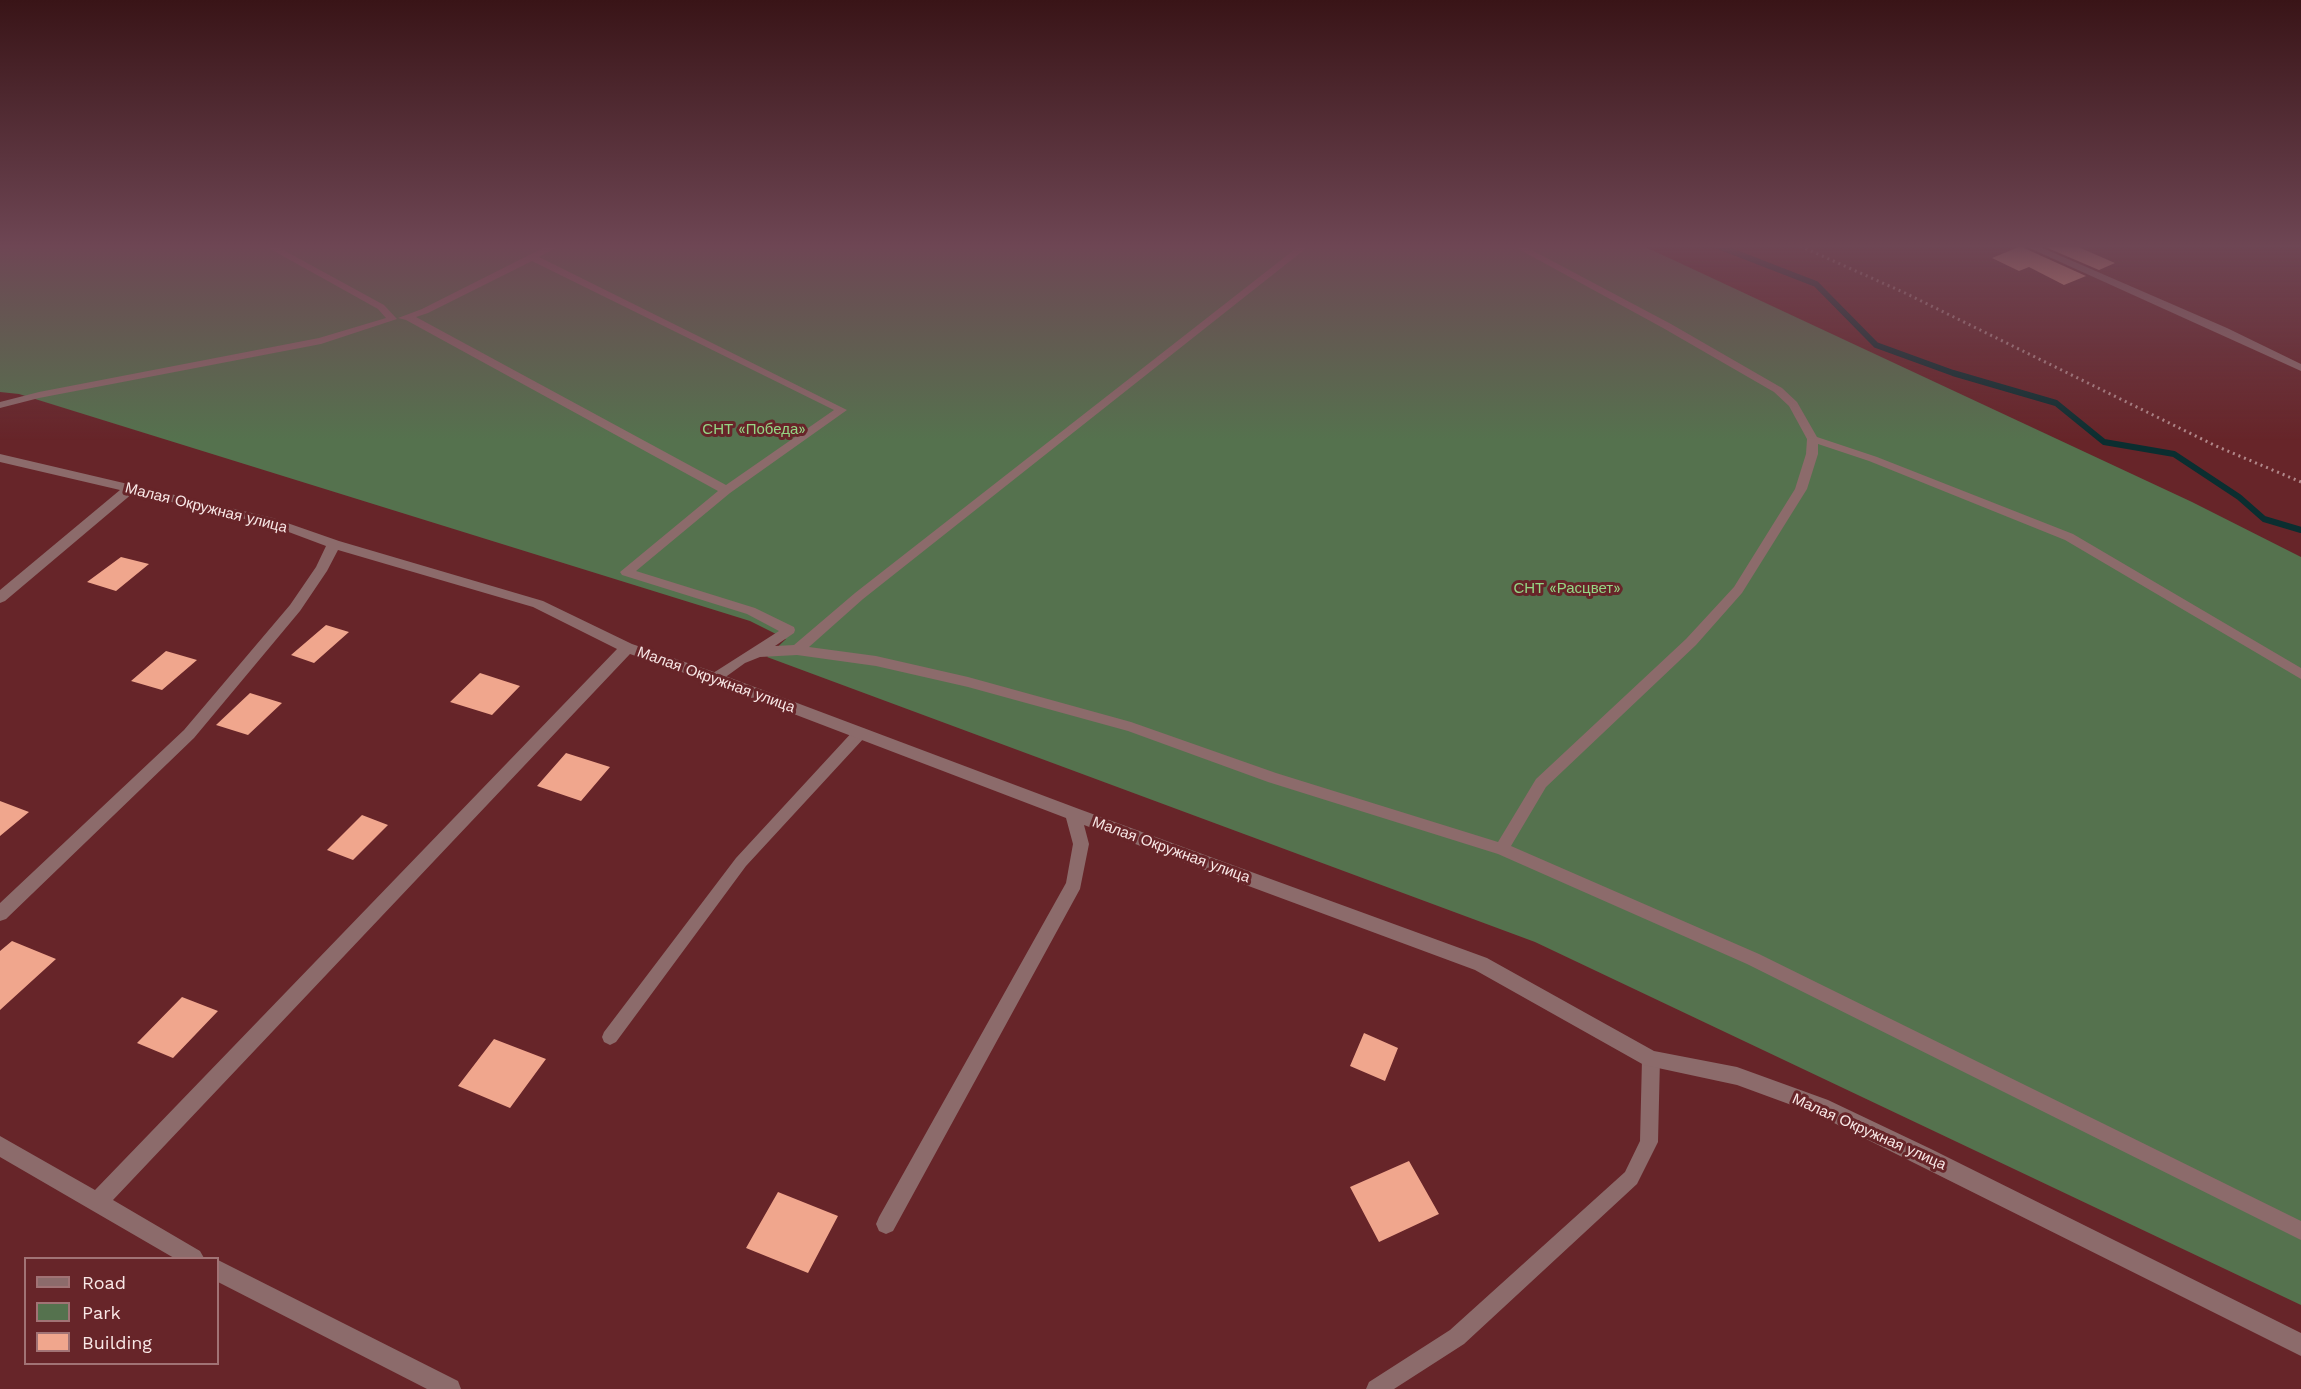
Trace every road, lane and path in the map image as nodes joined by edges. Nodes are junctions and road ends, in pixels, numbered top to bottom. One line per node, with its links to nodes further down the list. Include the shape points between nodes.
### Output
1 (385, 311): 9 (lane)
2 (426, 311): 8 (lane)
3 (643, 311): 16 (lane, via 843,410)
4 (1222, 311): 20 (lane, via 858,596)
5 (1639, 311): 12 (lane, via 1778,390 1794,404)
6 (1941, 311): 14 (path, via 2216,446)
7 (2179, 311): 10 (street)
8 (408, 317): 9 (lane); 16 (lane)
9 (392, 319): 11 (lane, via 331,338)
10 (2301, 368)
11 (0, 405)
12 (1813, 439): 22 (lane, via 2069,537); 26 (lane, via 1801,489 1738,590 1691,642 1541,783)
13 (0, 458): 15 (street, Малая Окружная улица)
14 (2301, 482)
15 (130, 489): 17 (street, Малая Окружная улица, via 273,522); 18 (street)
16 (726, 490): 21 (lane, via 626,572 751,611 789,630)
17 (334, 544): 19 (street, Малая Окружная улица, via 538,604); 27 (street, via 295,608 189,734)
18 (0, 598)
19 (627, 648): 23 (street, Малая Окружная улица); 31 (street)
20 (797, 650): 21 (lane); 26 (lane, via 876,661 957,679 1131,727 1273,778)
21 (758, 652): 23 (lane)
22 (2301, 675)
23 (715, 678): 24 (street, Малая Окружная улица)
24 (860, 733): 25 (street, Малая Окружная улица); 28 (lane, via 741,861)
25 (1073, 814): 29 (street, Малая Окружная улица, via 1481,964); 32 (street, via 1082,844 1074,884)
26 (1502, 849): 33 (lane, via 1753,959)
27 (0, 914)
28 (610, 1037)
29 (1651, 1059): 36 (street, Малая Окружная улица, via 1737,1076 1821,1107); 38 (lane, via 1649,1142 1631,1178 1457,1337)
30 (0, 1146): 31 (street)
31 (96, 1203): 34 (street)
32 (886, 1224)
33 (2301, 1231)
34 (191, 1257)
35 (219, 1272): 37 (street)
36 (2301, 1345)
37 (450, 1389)
38 (1376, 1389)

